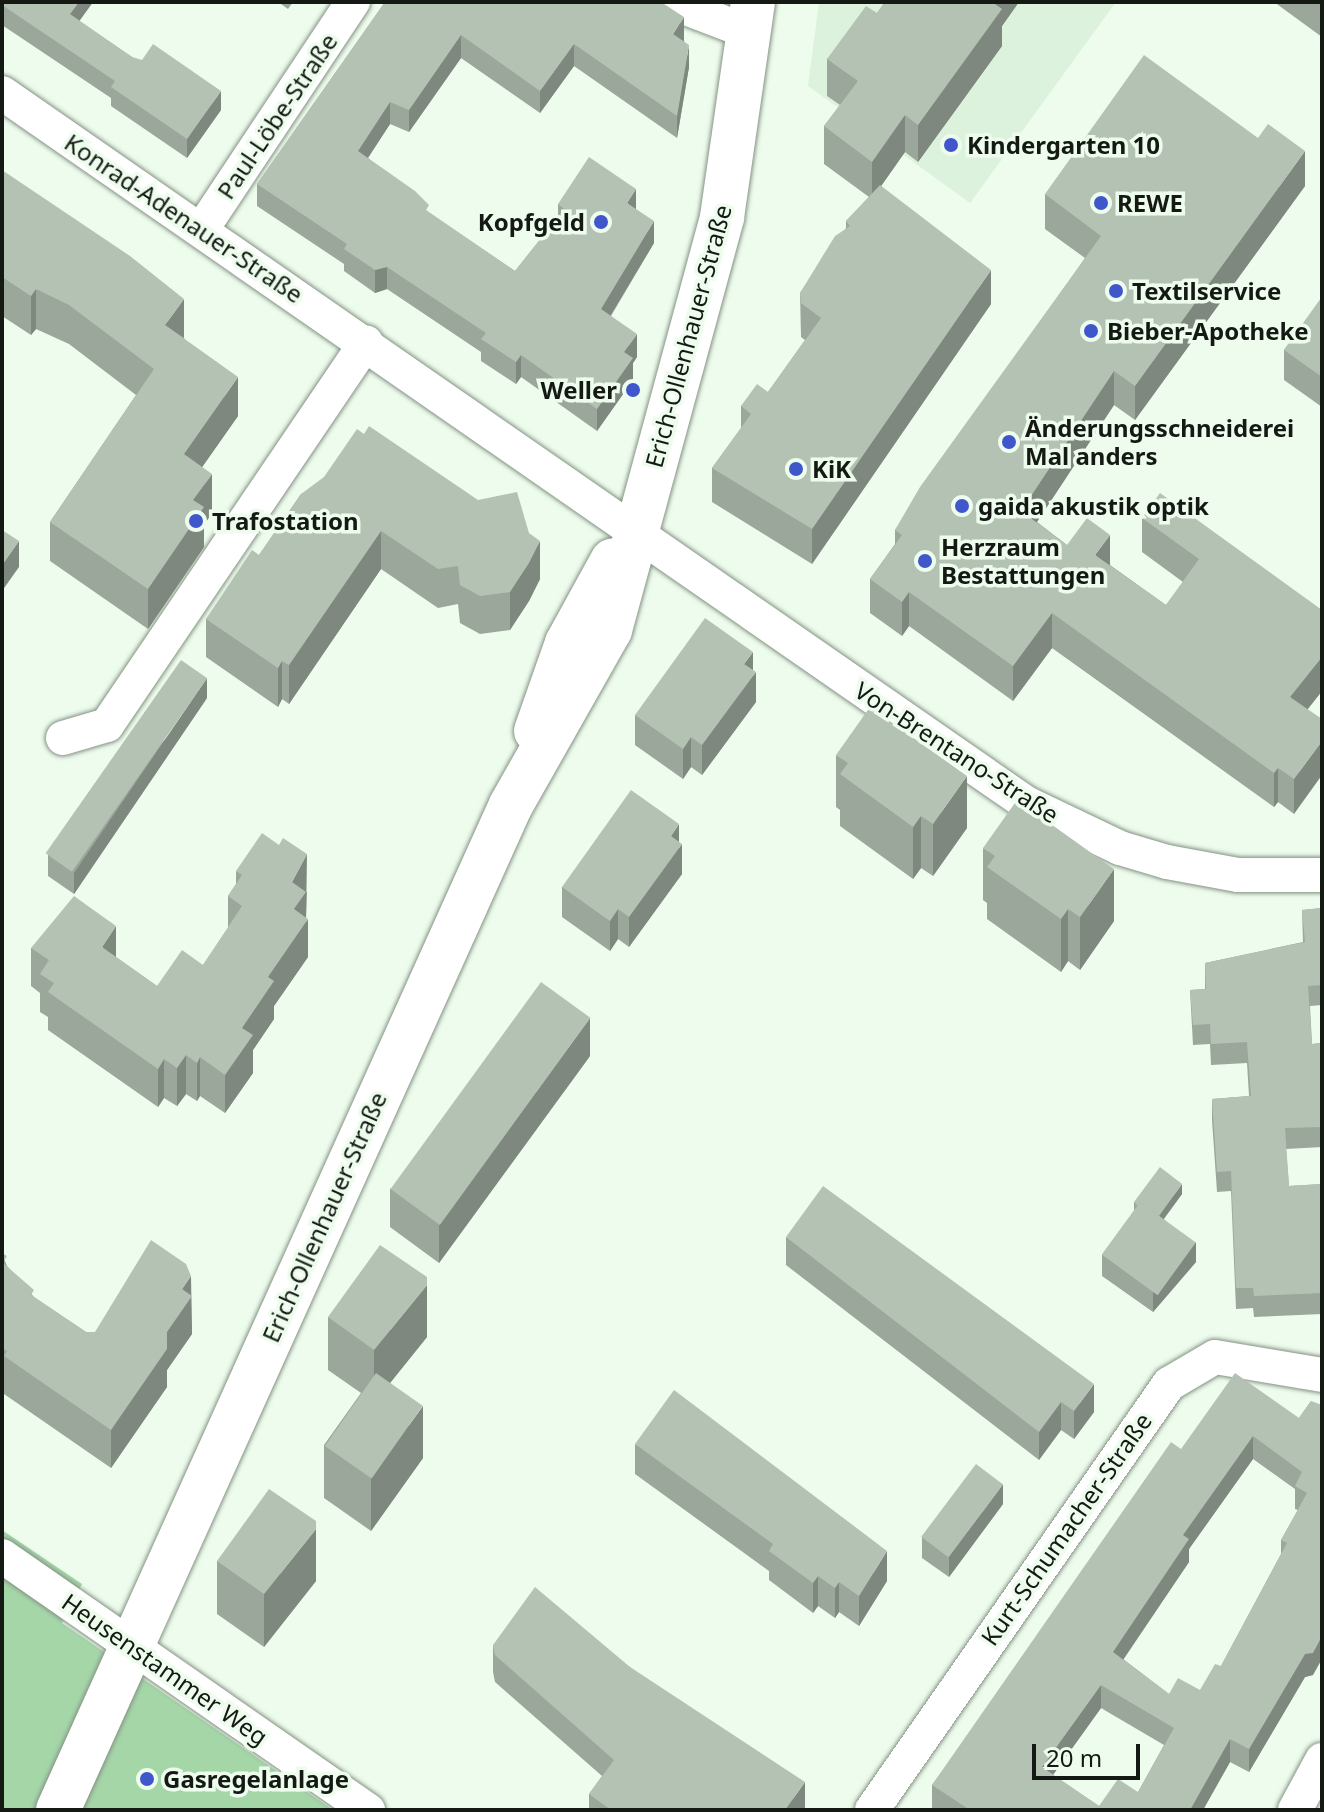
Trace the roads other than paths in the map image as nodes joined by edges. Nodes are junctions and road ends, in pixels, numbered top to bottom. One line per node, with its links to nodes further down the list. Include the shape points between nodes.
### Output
1 (353, 2): 5 (street, Paul-Löbe-Straße)
2 (670, 2): 3 (street)
3 (752, 17): 7 (street, Erich-Ollenhauer-Straße, via 705,291)
4 (2, 93): 5 (street, Konrad-Adenauer-Straße)
5 (202, 229): 6 (street, Konrad-Adenauer-Straße)
6 (366, 343): 7 (street, Konrad-Adenauer-Straße); 8 (street, via 107,725)
7 (634, 525): 9 (street, Von-Brentano-Straße, via 963,762 1070,826 1167,862 1238,875); 12 (street, Erich-Ollenhauer-Straße, via 599,657 518,790)
8 (63, 738)
9 (1322, 875)
10 (1322, 1375): 16 (street, Kurt-Schumacher-Straße, via 1215,1357 1176,1377)
11 (2, 1556): 12 (street, Heusenstammer Weg)
12 (130, 1644): 14 (street, Erich-Ollenhauer-Straße); 15 (street, Heusenstammer Weg)
13 (1322, 1760): 17 (street)
14 (58, 1810)
15 (368, 1810)
16 (872, 1810)
17 (1295, 1810)

